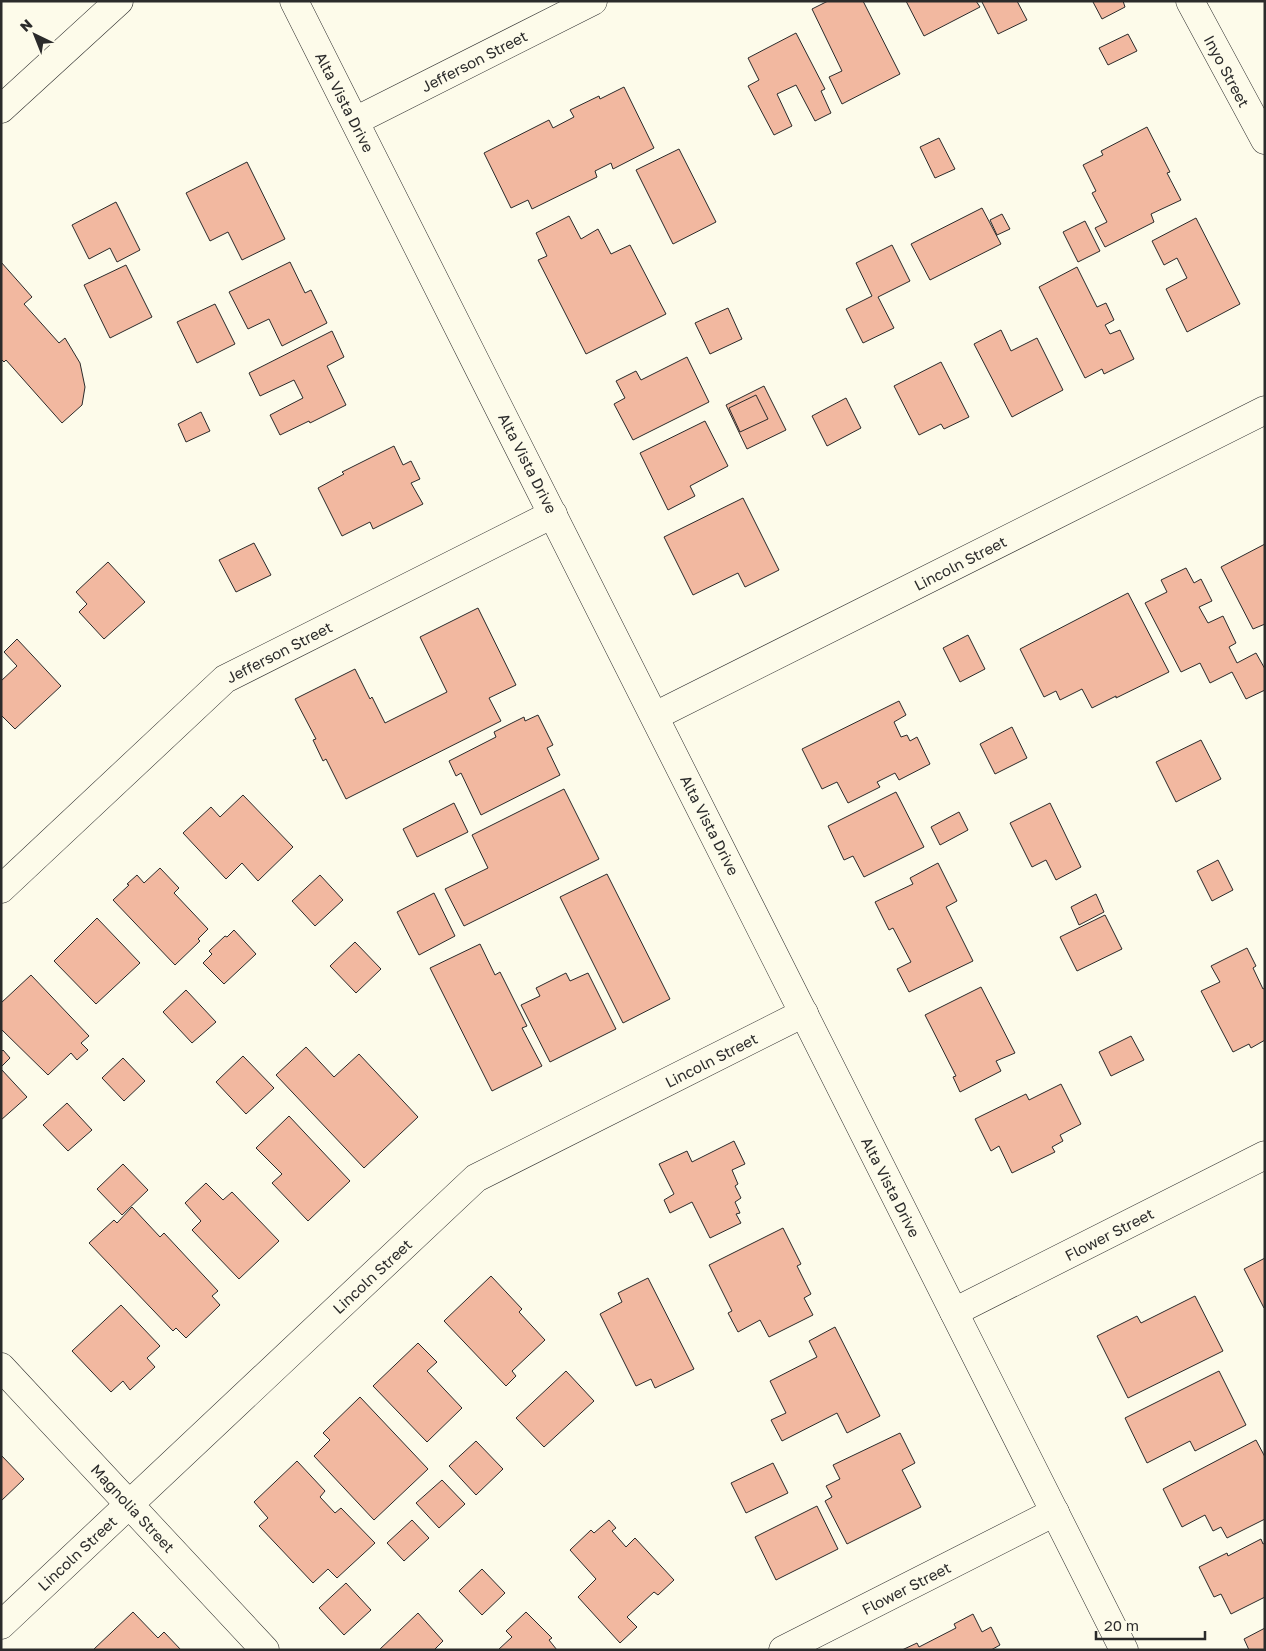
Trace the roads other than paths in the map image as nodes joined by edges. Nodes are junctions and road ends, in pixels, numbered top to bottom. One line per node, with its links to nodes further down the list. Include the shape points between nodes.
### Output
1 (119, 1): 5 (street)
2 (294, 1): 6 (street, Alta Vista Drive)
3 (593, 1): 6 (street, Jefferson Street)
4 (1190, 1): 7 (street, Inyo Street)
5 (1, 109)
6 (356, 121): 9 (street, Alta Vista Drive)
7 (1265, 140)
8 (1265, 410): 10 (street, Lincoln Street)
9 (553, 514): 10 (street, Alta Vista Drive); 11 (street, Jefferson Street, via 225,679)
10 (655, 716): 12 (street, Alta Vista Drive)
11 (1, 889)
12 (804, 1013): 14 (street, Alta Vista Drive); 16 (street, Lincoln Street, via 476,1178)
13 (1265, 1156): 14 (street, Flower Street)
14 (954, 1312): 17 (street, Alta Vista Drive)
15 (1, 1367): 16 (street, Magnolia Street)
16 (129, 1504): 18 (street, Lincoln Street); 19 (street, Magnolia Street)
17 (1055, 1512): 20 (street, Flower Street); 21 (street, Alta Vista Drive)
18 (1, 1624)
19 (265, 1650)
20 (783, 1650)
21 (1124, 1650)

